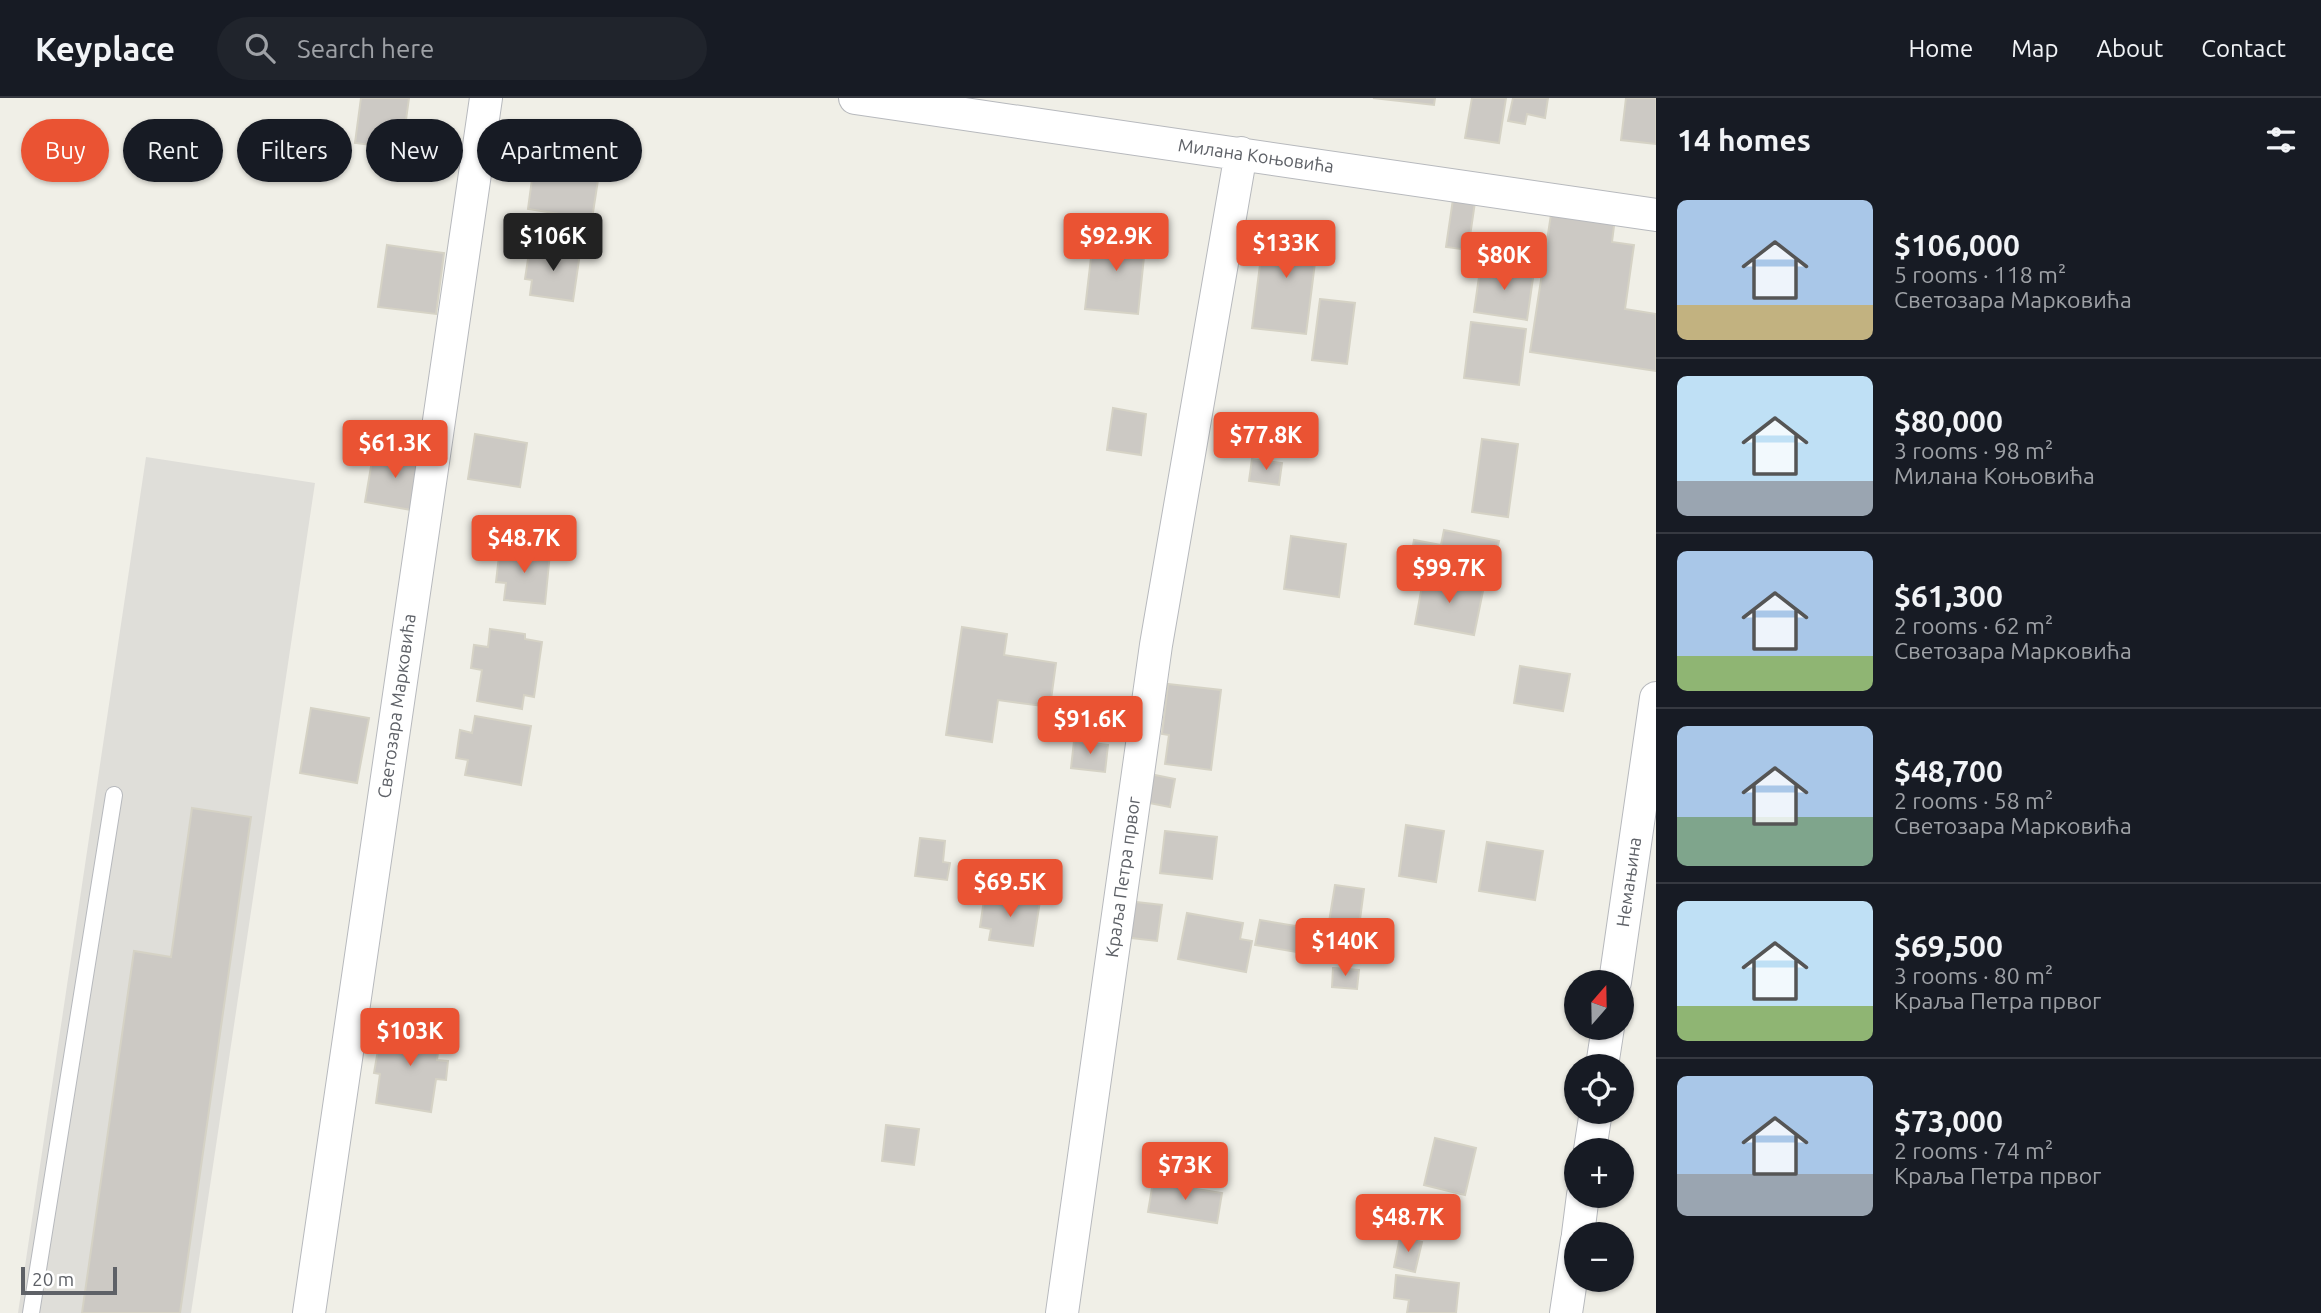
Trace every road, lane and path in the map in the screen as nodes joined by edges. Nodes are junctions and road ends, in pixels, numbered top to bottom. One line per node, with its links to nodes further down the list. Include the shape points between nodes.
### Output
1 (486, 98): 10 (street, Светозара Марковића)
2 (855, 98): 3 (street, Милана Коњовића)
3 (1241, 153): 4 (street, Милана Коњовића); 11 (street, Краља Петра првог, via 1156,645)
4 (1656, 215)
5 (1656, 698): 7 (street, Немањина)
6 (114, 795): 9 (lane)
7 (1617, 970)
8 (1569, 1292): 12 (street)
9 (31, 1313)
10 (309, 1313)
11 (1062, 1313)
12 (1566, 1313)

